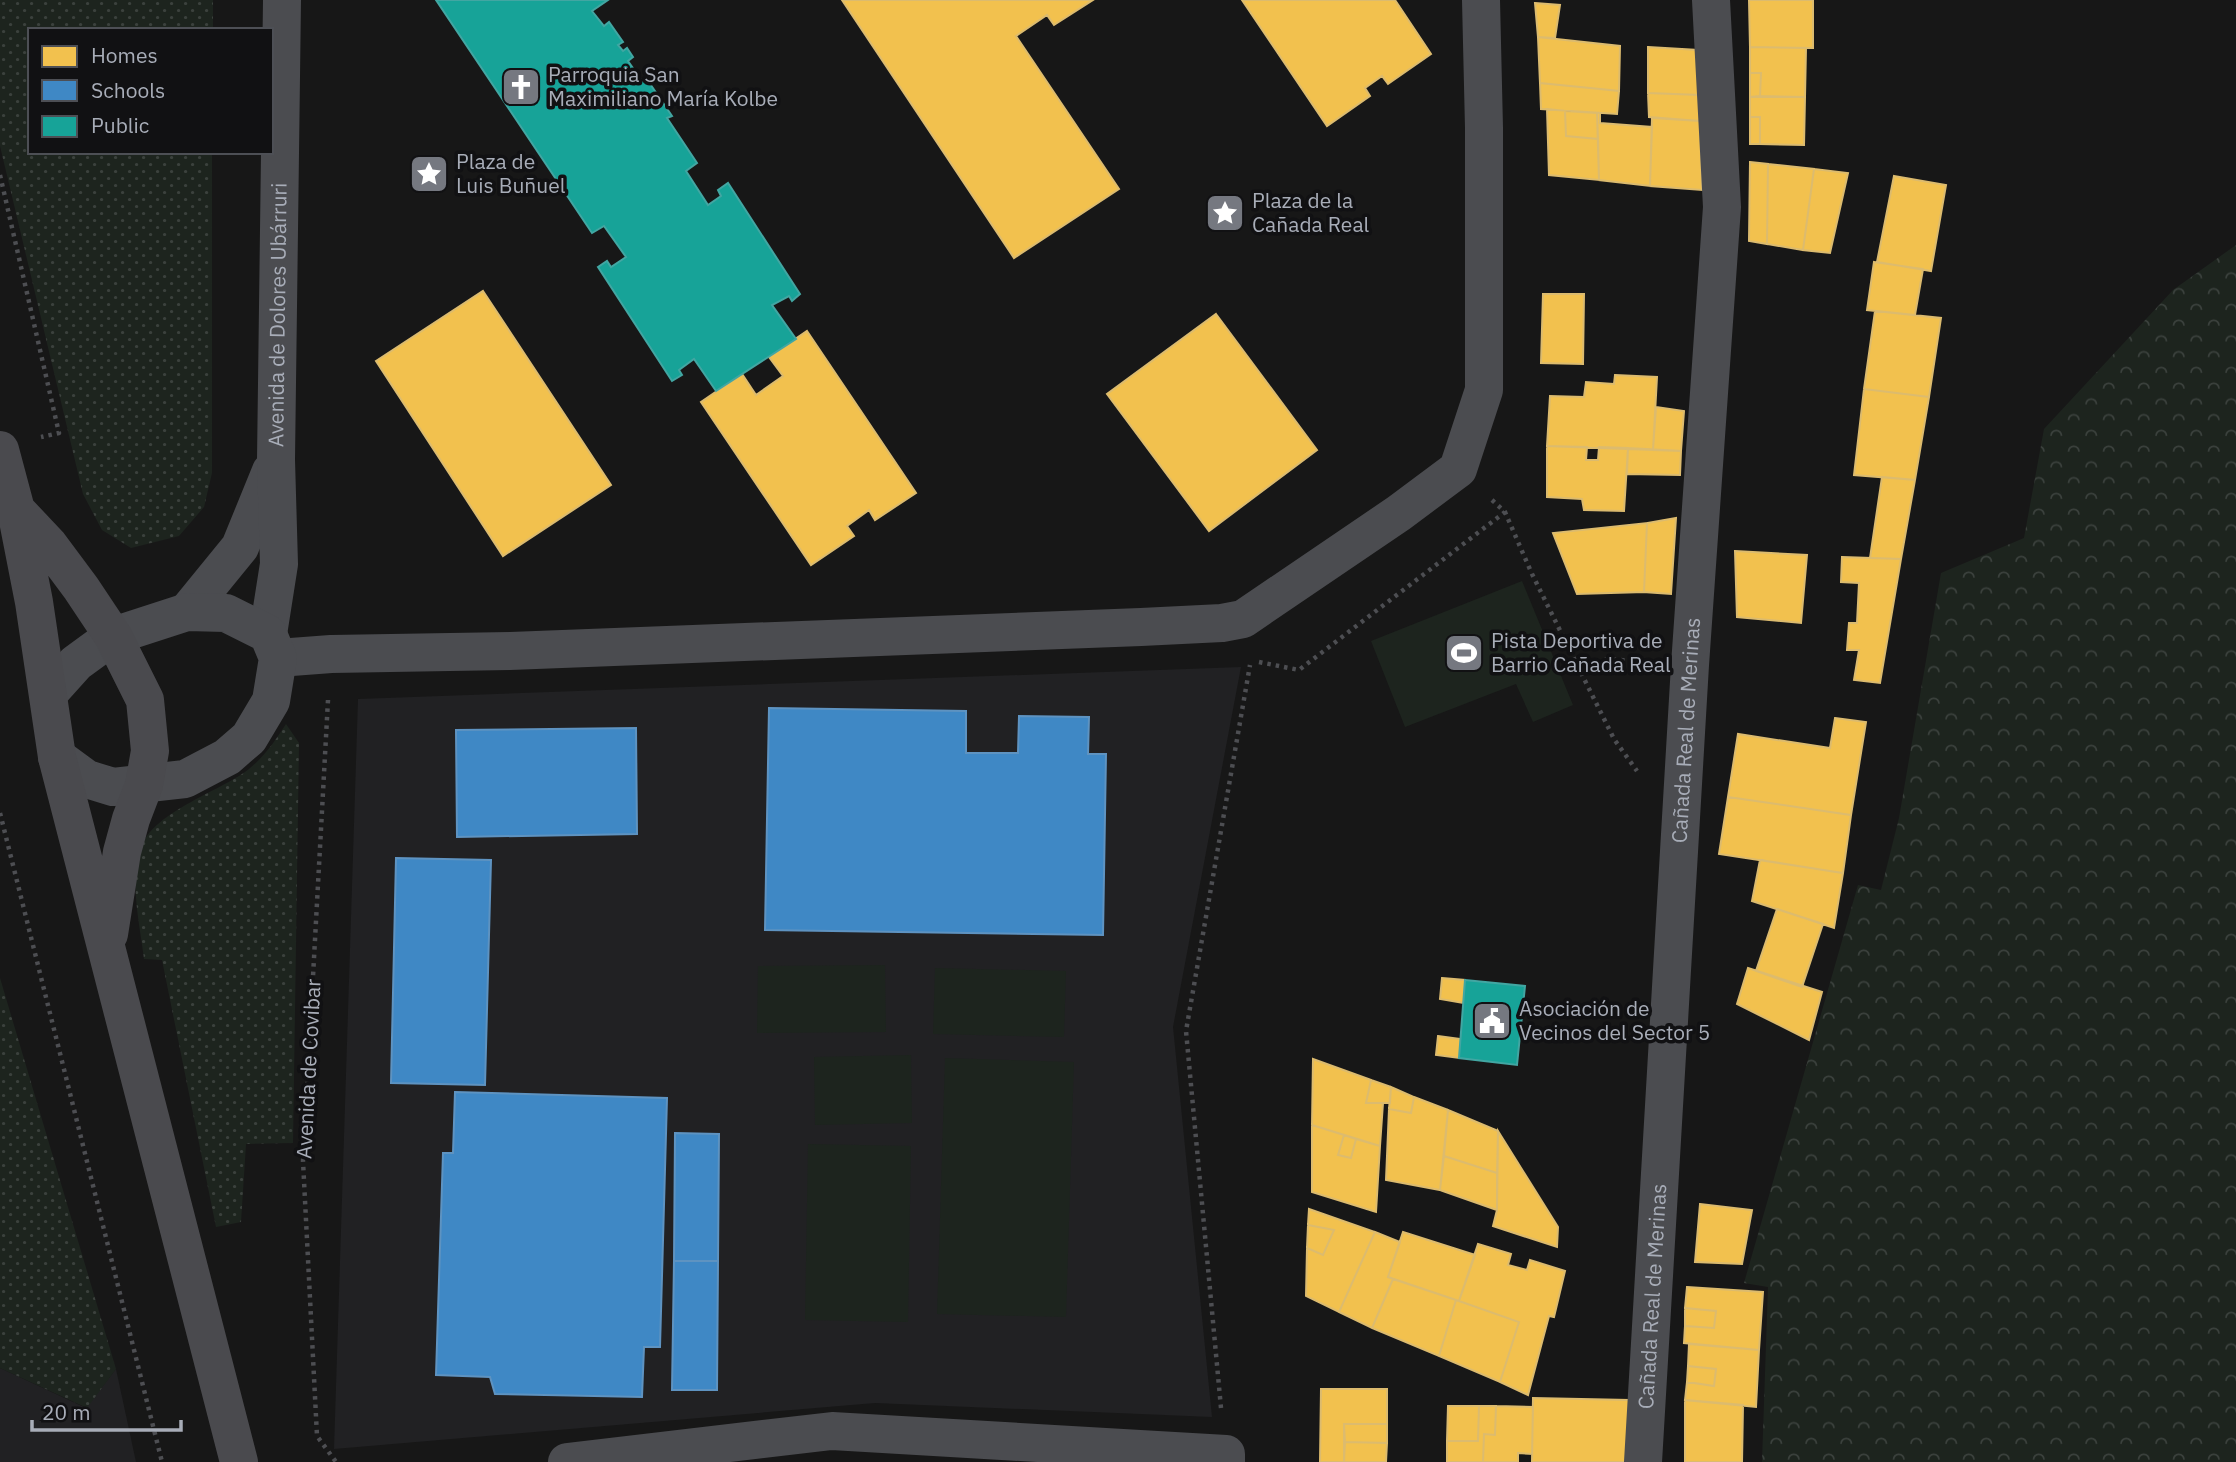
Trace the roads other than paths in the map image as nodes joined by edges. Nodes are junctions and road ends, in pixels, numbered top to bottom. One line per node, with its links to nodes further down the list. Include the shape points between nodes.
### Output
1 (282, 0): 5 (street, Avenida de Dolores Ubárruri)
2 (1481, 0): 9 (street, via 1484,390 1458,469 1243,619 1222,624 510,651 331,654)
3 (1711, 0): 17 (street, Cañada Real de Merinas, via 1722,207)
4 (0, 450): 6 (street)
5 (275, 460): 7 (street, Avenida de Dolores Ubárruri, via 240,547); 9 (street, Avenida de Dolores Ubárruri, via 279,564)
6 (16, 510): 8 (street, via 49,545); 10 (street)
7 (187, 612): 8 (street); 9 (street, via 226,613)
8 (113, 636): 10 (street, via 76,663); 12 (street, via 145,701 150,751)
9 (273, 646): 12 (street, Avenida de Dolores Ubárruri, via 271,701 249,738 227,757 185,779)
10 (49, 692): 11 (street)
11 (57, 757): 12 (street, Avenida de Dolores Ubárruri, via 87,779 113,787); 13 (street)
12 (144, 785): 13 (street, via 122,852)
13 (107, 946): 15 (street)
14 (1226, 1458): 16 (street, via 832,1431)
15 (239, 1462)
16 (567, 1462)
17 (1643, 1462)

